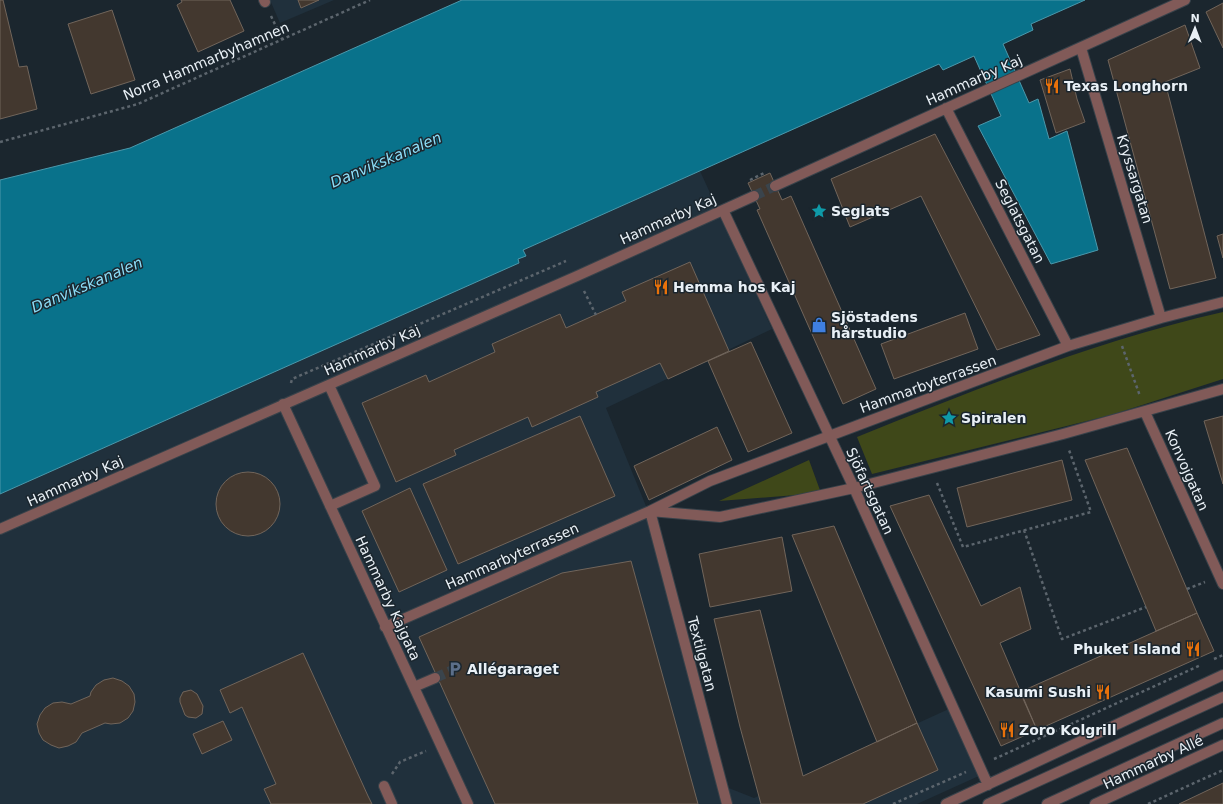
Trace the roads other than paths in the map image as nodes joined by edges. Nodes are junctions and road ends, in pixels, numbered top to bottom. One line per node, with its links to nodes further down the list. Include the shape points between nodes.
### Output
1 (1185, 0): 2 (street, Hammarby Kaj)
2 (1081, 48): 3 (street, Hammarby Kaj); 8 (street, Kryssargatan)
3 (946, 108): 4 (street, Hammarby Kaj); 9 (street, Seglatsgatan)
4 (776, 186)
5 (754, 196): 6 (street, Hammarby Kaj)
6 (723, 210): 10 (street, Hammarby Kaj); 14 (street, Sjöfartsgatan)
7 (1223, 302): 8 (street, Hammarbyterrassen)
8 (1161, 318): 9 (street, Hammarbyterrassen)
9 (1068, 346): 14 (street, Hammarbyterrassen)
10 (329, 384): 12 (street, Hammarby Kaj); 16 (street, via 375,486)
11 (1223, 389): 13 (street, Hammarbyterrassen)
12 (283, 404): 16 (street, Hammarby Kajgata); 18 (street, Hammarby Kaj)
13 (1145, 412): 15 (street, Hammarbyterrassen); 19 (street, Konvojgatan)
14 (829, 436): 15 (street, Sjöfartsgatan); 17 (street, Hammarbyterrassen, via 710,481)
15 (854, 488): 17 (street, Hammarbyterrassen, via 720,517); 27 (street, Sjöfartsgatan)
16 (330, 506): 20 (street, Hammarby Kajgata)
17 (650, 511): 20 (street, Hammarbyterrassen); 31 (street, Textilgatan)
18 (0, 529)
19 (1223, 584)
20 (385, 627): 23 (street, Hammarby Kajgata)
21 (1223, 675): 27 (street)
22 (435, 678): 23 (street)
23 (414, 687): 30 (street, Hammarby Kajgata)
24 (1223, 697): 33 (street)
25 (1223, 723): 34 (street)
26 (1223, 745): 35 (street, Hammarby Allé)
27 (988, 785): 32 (street)
28 (384, 786): 29 (street)
29 (392, 804)
30 (468, 804)
31 (727, 804)
32 (946, 804)
33 (988, 804)
34 (1047, 804)
35 (1094, 804)

